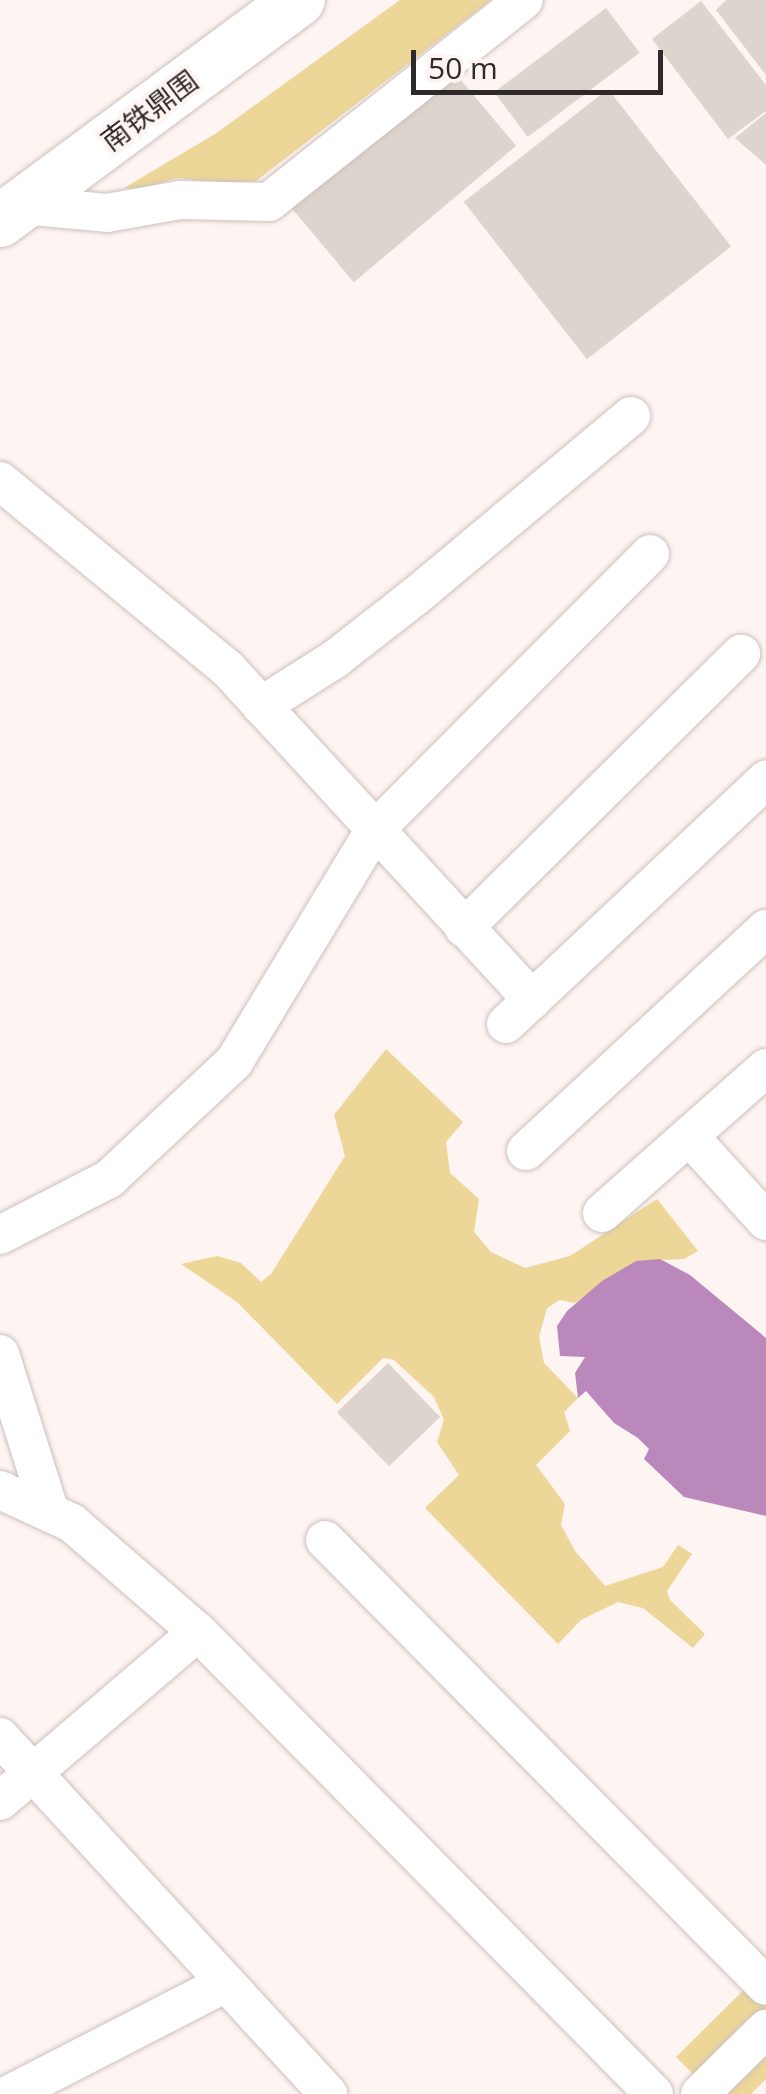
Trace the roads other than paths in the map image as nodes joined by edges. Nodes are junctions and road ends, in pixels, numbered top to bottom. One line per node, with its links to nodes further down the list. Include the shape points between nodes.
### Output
1 (299, 0): 3 (street, 南铁鼎围)
2 (524, 0): 3 (street, via 269,202 180,200 108,213)
3 (11, 214)
4 (630, 416): 8 (street, via 363,638)
5 (0, 481): 8 (street, via 227,668)
6 (650, 554): 10 (street)
7 (740, 654): 11 (street)
8 (261, 706): 10 (street)
9 (766, 780): 11 (street, via 519,1012)
10 (374, 831): 11 (street); 18 (street, via 234,1062 109,1179)
11 (464, 928)
12 (766, 930): 15 (street)
13 (766, 1068): 14 (street)
14 (689, 1136): 16 (street); 17 (street)
15 (526, 1151)
16 (602, 1214)
17 (766, 1220)
18 (0, 1235)
19 (0, 1354): 21 (street)
20 (0, 1490): 21 (street)
21 (50, 1512): 23 (street, via 72,1523)
22 (325, 1540): 28 (street)
23 (198, 1632): 25 (street); 32 (street)
24 (0, 1738): 25 (street)
25 (32, 1772): 26 (street); 27 (street)
26 (0, 1801)
27 (226, 1982): 30 (street); 31 (street)
28 (766, 1986)
29 (766, 2029): 33 (street)
30 (10, 2094)
31 (328, 2094)
32 (654, 2094)
33 (700, 2094)

